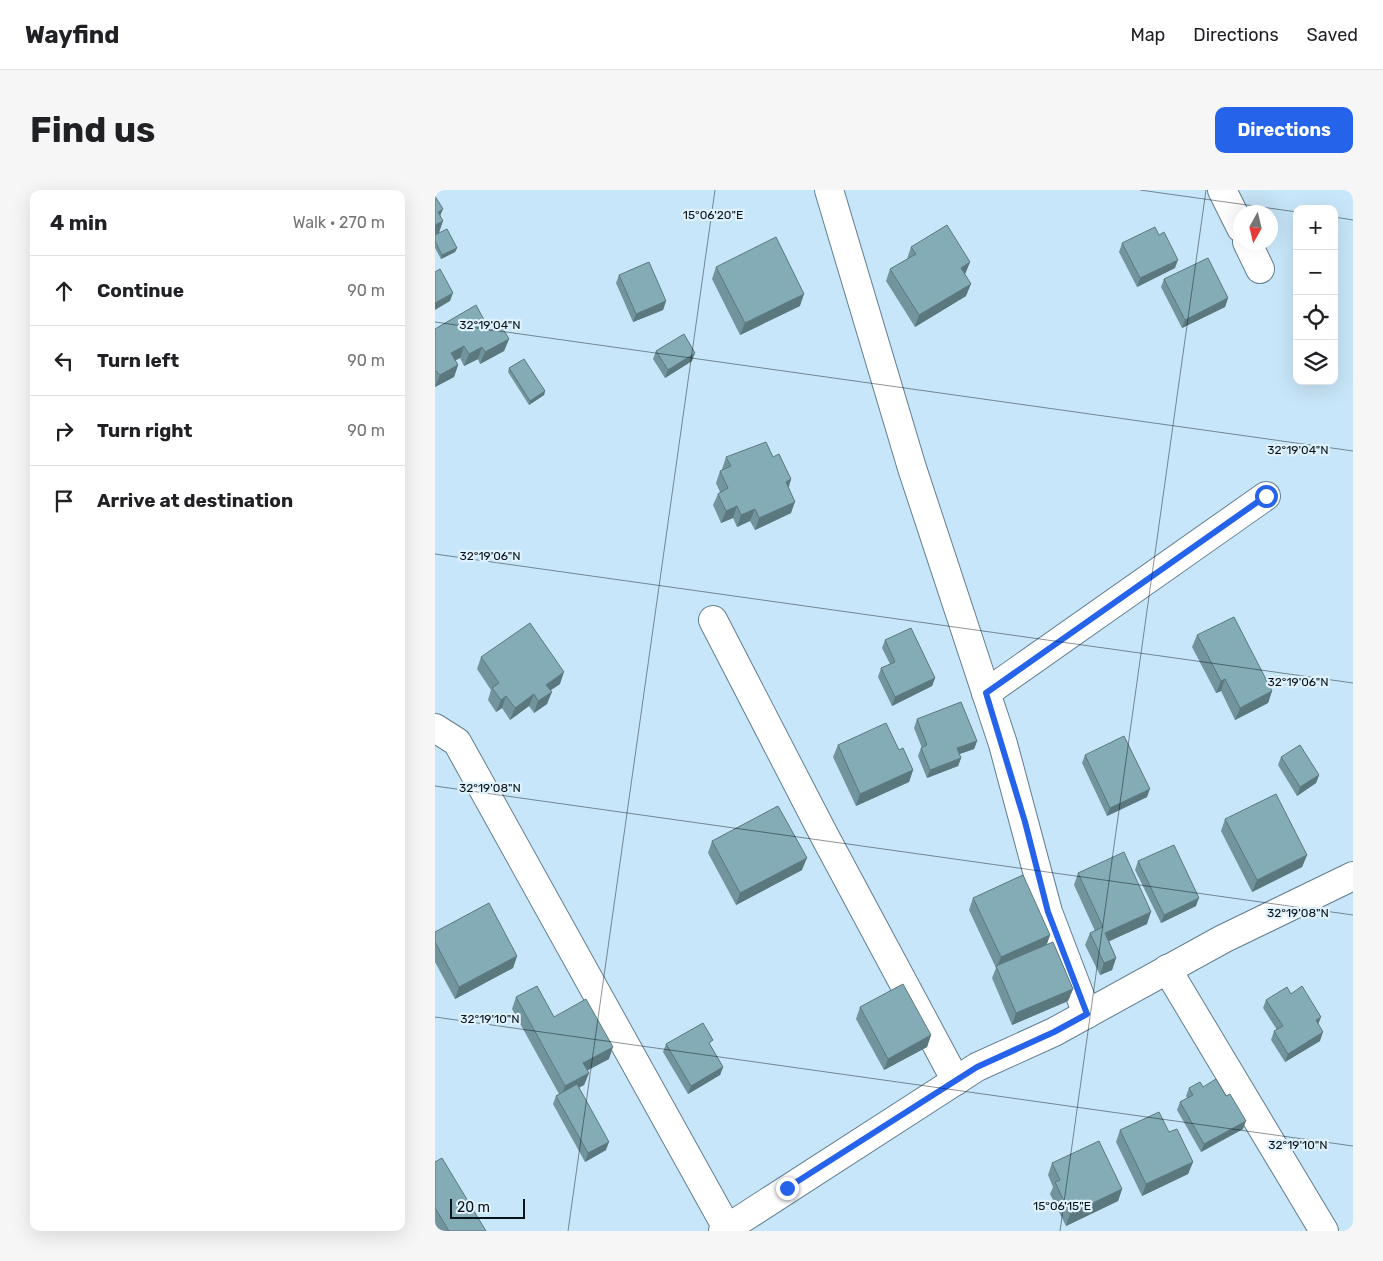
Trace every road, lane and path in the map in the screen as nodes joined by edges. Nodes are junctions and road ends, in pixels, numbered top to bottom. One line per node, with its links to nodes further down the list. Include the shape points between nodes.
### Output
1 (829, 190): 8 (street, via 912,468)
2 (1222, 190): 3 (street)
3 (1233, 212)
4 (1251, 250): 5 (street)
5 (1260, 269)
6 (1266, 496): 8 (street)
7 (713, 620): 13 (street)
8 (986, 693): 12 (street, via 1048,912)
9 (435, 728): 14 (street, via 457,742)
10 (1353, 876): 11 (street)
11 (1167, 969): 12 (street); 15 (street)
12 (1087, 1014): 13 (street, via 977,1067)
13 (956, 1081): 14 (street)
14 (725, 1229)
15 (1324, 1231)

